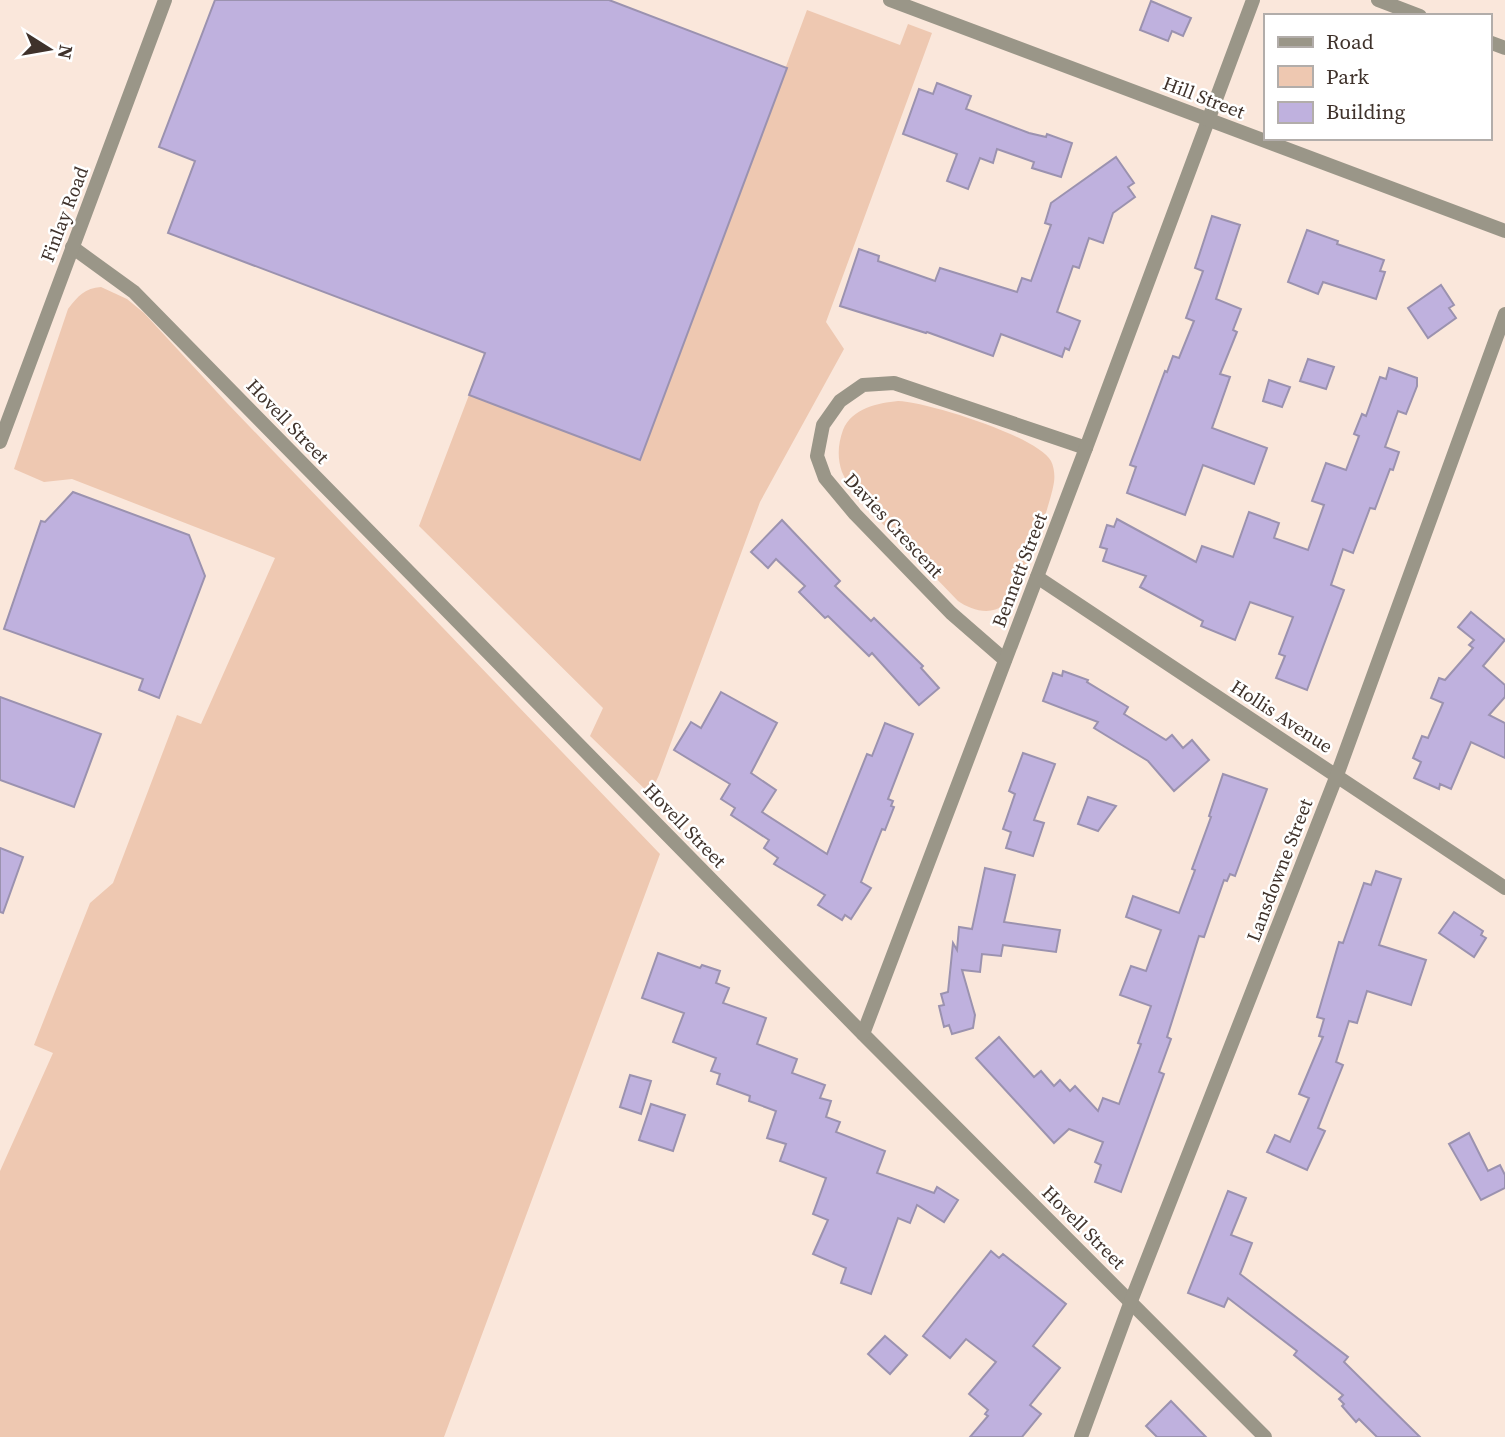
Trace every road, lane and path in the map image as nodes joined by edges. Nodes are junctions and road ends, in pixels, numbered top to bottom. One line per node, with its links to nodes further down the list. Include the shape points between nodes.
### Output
1 (165, 0): 8 (street, Finlay Road)
2 (890, 0): 6 (street, Hill Street)
3 (1253, 0): 6 (street, Bennett Street)
4 (1378, 0): 5 (street)
5 (1415, 14)
6 (1208, 119): 7 (street, Hill Street); 11 (street, Bennett Street)
7 (1505, 231)
8 (72, 247): 10 (street, Finlay Road); 16 (street, Hovell Street, via 134,292)
9 (1505, 314): 14 (street, Lansdowne Street)
10 (0, 442)
11 (1086, 449): 12 (street, Bennett Street); 13 (street, Davies Crescent, via 894,383 863,385 840,401 823,425 817,456 825,478 951,613)
12 (1037, 577): 13 (street, Bennett Street); 14 (street, Hollis Avenue)
13 (1005, 660): 16 (street, Bennett Street)
14 (1337, 775): 15 (street, Hollis Avenue); 17 (street, Lansdowne Street)
15 (1505, 888)
16 (863, 1034): 17 (street, Hovell Street)
17 (1131, 1301): 18 (street, Lansdowne Street); 19 (street, Hovell Street)
18 (1082, 1437)
19 (1265, 1437)

